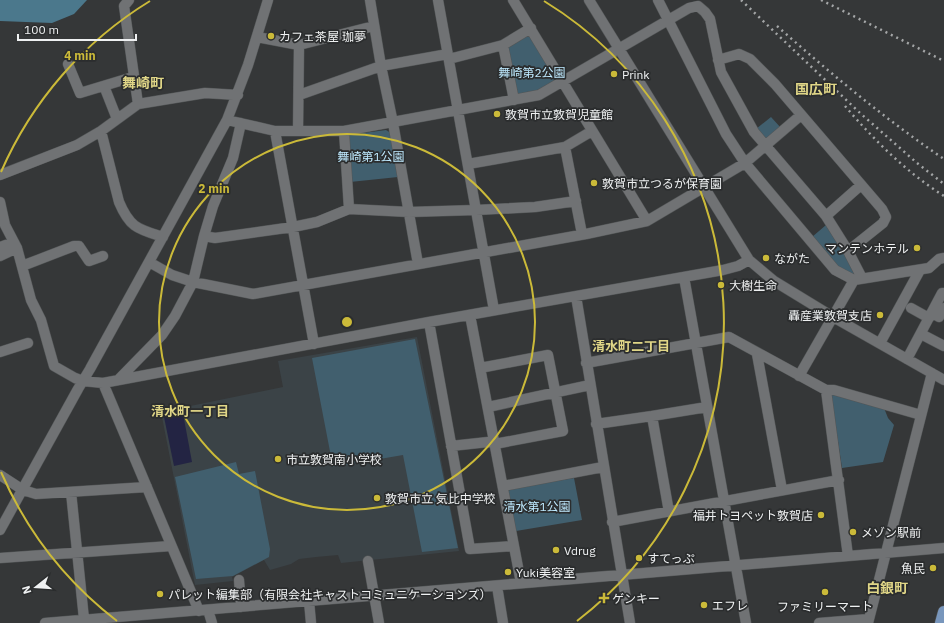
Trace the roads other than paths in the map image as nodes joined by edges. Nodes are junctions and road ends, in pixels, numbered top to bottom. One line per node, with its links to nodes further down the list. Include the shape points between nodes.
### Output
1 (129, 0): 19 (street, via 124,6)
2 (268, 0): 11 (street)
3 (370, 0): 9 (street)
4 (438, 0): 15 (street)
5 (513, 0): 10 (street)
6 (589, 0): 14 (street)
7 (658, 0): 8 (street)
8 (669, 19): 14 (street); 16 (street, via 698,6 710,19); 39 (street, via 726,134)
9 (374, 26): 12 (street); 18 (street)
10 (531, 28): 13 (street); 20 (street)
11 (257, 37): 12 (street); 22 (street)
12 (299, 45): 23 (street)
13 (503, 45): 15 (street); 24 (street)
14 (620, 48): 20 (street); 43 (street)
15 (448, 56): 18 (street); 26 (street)
16 (718, 60): 27 (street, via 739,54 750,58); 37 (street, via 726,82 754,132)
17 (68, 64): 21 (street, via 80,93)
18 (381, 66): 23 (street); 31 (street)
19 (133, 77): 21 (street); 25 (street)
20 (562, 81): 24 (street, via 539,95); 36 (street)
21 (104, 86): 28 (street)
22 (238, 95): 25 (street, via 205,93); 29 (street)
23 (299, 95): 34 (street)
24 (514, 100): 26 (street)
25 (138, 104): 28 (street)
26 (458, 110): 31 (street); 40 (street)
27 (801, 115): 37 (street); 42 (street)
28 (117, 120): 32 (street)
29 (227, 120): 30 (street); 54 (street)
30 (241, 123): 33 (street); 53 (street, via 233,158 213,206)
31 (393, 123): 35 (street); 48 (street)
32 (101, 131): 41 (street, via 77,145); 54 (street, via 124,213 140,230)
33 (275, 131): 34 (street); 51 (street)
34 (298, 131): 35 (street)
35 (344, 131): 46 (street)
36 (592, 131): 38 (street); 50 (street)
37 (765, 145): 39 (street); 49 (street)
38 (565, 147): 40 (street); 44 (street)
39 (745, 163): 43 (street); 68 (street, via 835,270)
40 (468, 164): 47 (street)
41 (0, 175)
42 (861, 185): 49 (street); 57 (street, via 886,217 883,223)
43 (705, 188): 50 (street); 62 (street)
44 (576, 201): 47 (street, via 535,207); 52 (street)
45 (0, 202): 55 (street, via 5,225)
46 (350, 209): 48 (street); 51 (street)
47 (476, 210): 48 (street); 58 (street)
48 (409, 212): 64 (street)
49 (826, 216): 57 (street)
50 (647, 221): 52 (street)
51 (293, 228): 53 (street, via 215,238); 70 (street)
52 (582, 234): 58 (street)
53 (204, 236): 69 (street)
54 (163, 237): 63 (street)
55 (15, 245): 56 (street); 59 (street); 65 (street)
56 (0, 247)
57 (848, 251): 68 (street)
58 (484, 252): 64 (street); 75 (street)
59 (0, 256)
60 (102, 256): 65 (street, via 89,262 79,246 74,246)
61 (944, 258): 66 (street, via 929,268)
62 (749, 260): 67 (street, via 724,270); 78 (street, via 766,276)
63 (149, 262): 69 (street, via 172,275); 95 (street)
64 (418, 264): 70 (street)
65 (22, 266): 95 (street, via 54,366)
66 (920, 270): 68 (street); 84 (street)
67 (684, 277): 72 (street); 83 (street)
68 (858, 279): 78 (street)
69 (193, 282): 70 (street, via 253,294); 93 (street, via 162,335)
70 (303, 285): 82 (street)
71 (944, 293): 77 (street, via 942,292)
72 (576, 296): 75 (street); 89 (street)
73 (911, 308): 77 (street)
74 (944, 308): 77 (street, via 939,317)
75 (494, 310): 76 (street)
76 (470, 315): 79 (street); 90 (street)
77 (930, 315): 80 (street)
78 (833, 317): 84 (street); 92 (street)
79 (429, 322): 82 (street); 106 (street)
80 (921, 334): 85 (street); 88 (street)
81 (28, 343): 86 (street)
82 (314, 344): 93 (street)
83 (695, 344): 87 (street, via 729,337); 89 (street); 101 (street)
84 (880, 344): 88 (street)
85 (944, 346)
86 (0, 352)
87 (757, 354): 92 (street); 113 (street)
88 (907, 358): 91 (street)
89 (586, 363): 97 (street)
90 (480, 368): 99 (street, via 548,355); 100 (street)
91 (932, 373): 94 (street); 102 (street)
92 (799, 376): 98 (street)
93 (119, 379): 96 (street)
94 (944, 380)
95 (83, 381): 96 (street); 112 (street)
96 (103, 383): 111 (street)
97 (590, 385): 99 (street); 104 (street)
98 (826, 390): 102 (street, via 834,390); 109 (street)
99 (555, 393): 100 (street); 105 (street, via 562,431)
100 (488, 407): 105 (street)
101 (707, 407): 103 (street); 115 (street)
102 (921, 415): 123 (street)
103 (652, 416): 104 (street); 116 (street)
104 (596, 424): 107 (street)
105 (494, 443): 106 (street); 110 (street)
106 (451, 446): 120 (street, via 470,549)
107 (603, 467): 110 (street); 117 (street)
108 (0, 475): 112 (street)
109 (839, 480): 113 (street); 124 (street)
110 (503, 486): 120 (street)
111 (147, 487): 114 (street); 119 (street)
112 (22, 490): 114 (street, via 36,494); 118 (street)
113 (782, 490): 115 (street)
114 (71, 492): 122 (street)
115 (724, 501): 116 (street); 127 (street)
116 (669, 512): 117 (street)
117 (612, 522): 128 (street)
118 (0, 530)
119 (171, 546): 122 (street); 135 (street)
120 (514, 546): 130 (street)
121 (944, 548): 123 (street)
122 (78, 552): 125 (street); 138 (street)
123 (885, 553): 124 (street); 140 (street)
124 (848, 556): 127 (street)
125 (0, 558)
126 (368, 561): 132 (street)
127 (736, 565): 128 (street); 147 (street)
128 (621, 575): 130 (street); 146 (street)
129 (239, 580): 134 (street)
130 (521, 583): 131 (street)
131 (497, 586): 132 (street); 145 (street)
132 (375, 596): 133 (street); 144 (street)
133 (309, 601): 134 (street); 143 (street)
134 (241, 607): 135 (street)
135 (203, 610): 137 (street); 142 (street)
136 (944, 612): 149 (main road)
137 (154, 619): 139 (street)
138 (84, 620): 139 (street); 141 (street)
139 (105, 621)
140 (868, 621): 148 (street)
141 (45, 623)
142 (212, 623)
143 (311, 623)
144 (379, 623)
145 (503, 623)
146 (630, 623)
147 (746, 623)
148 (819, 623)
149 (941, 623)

